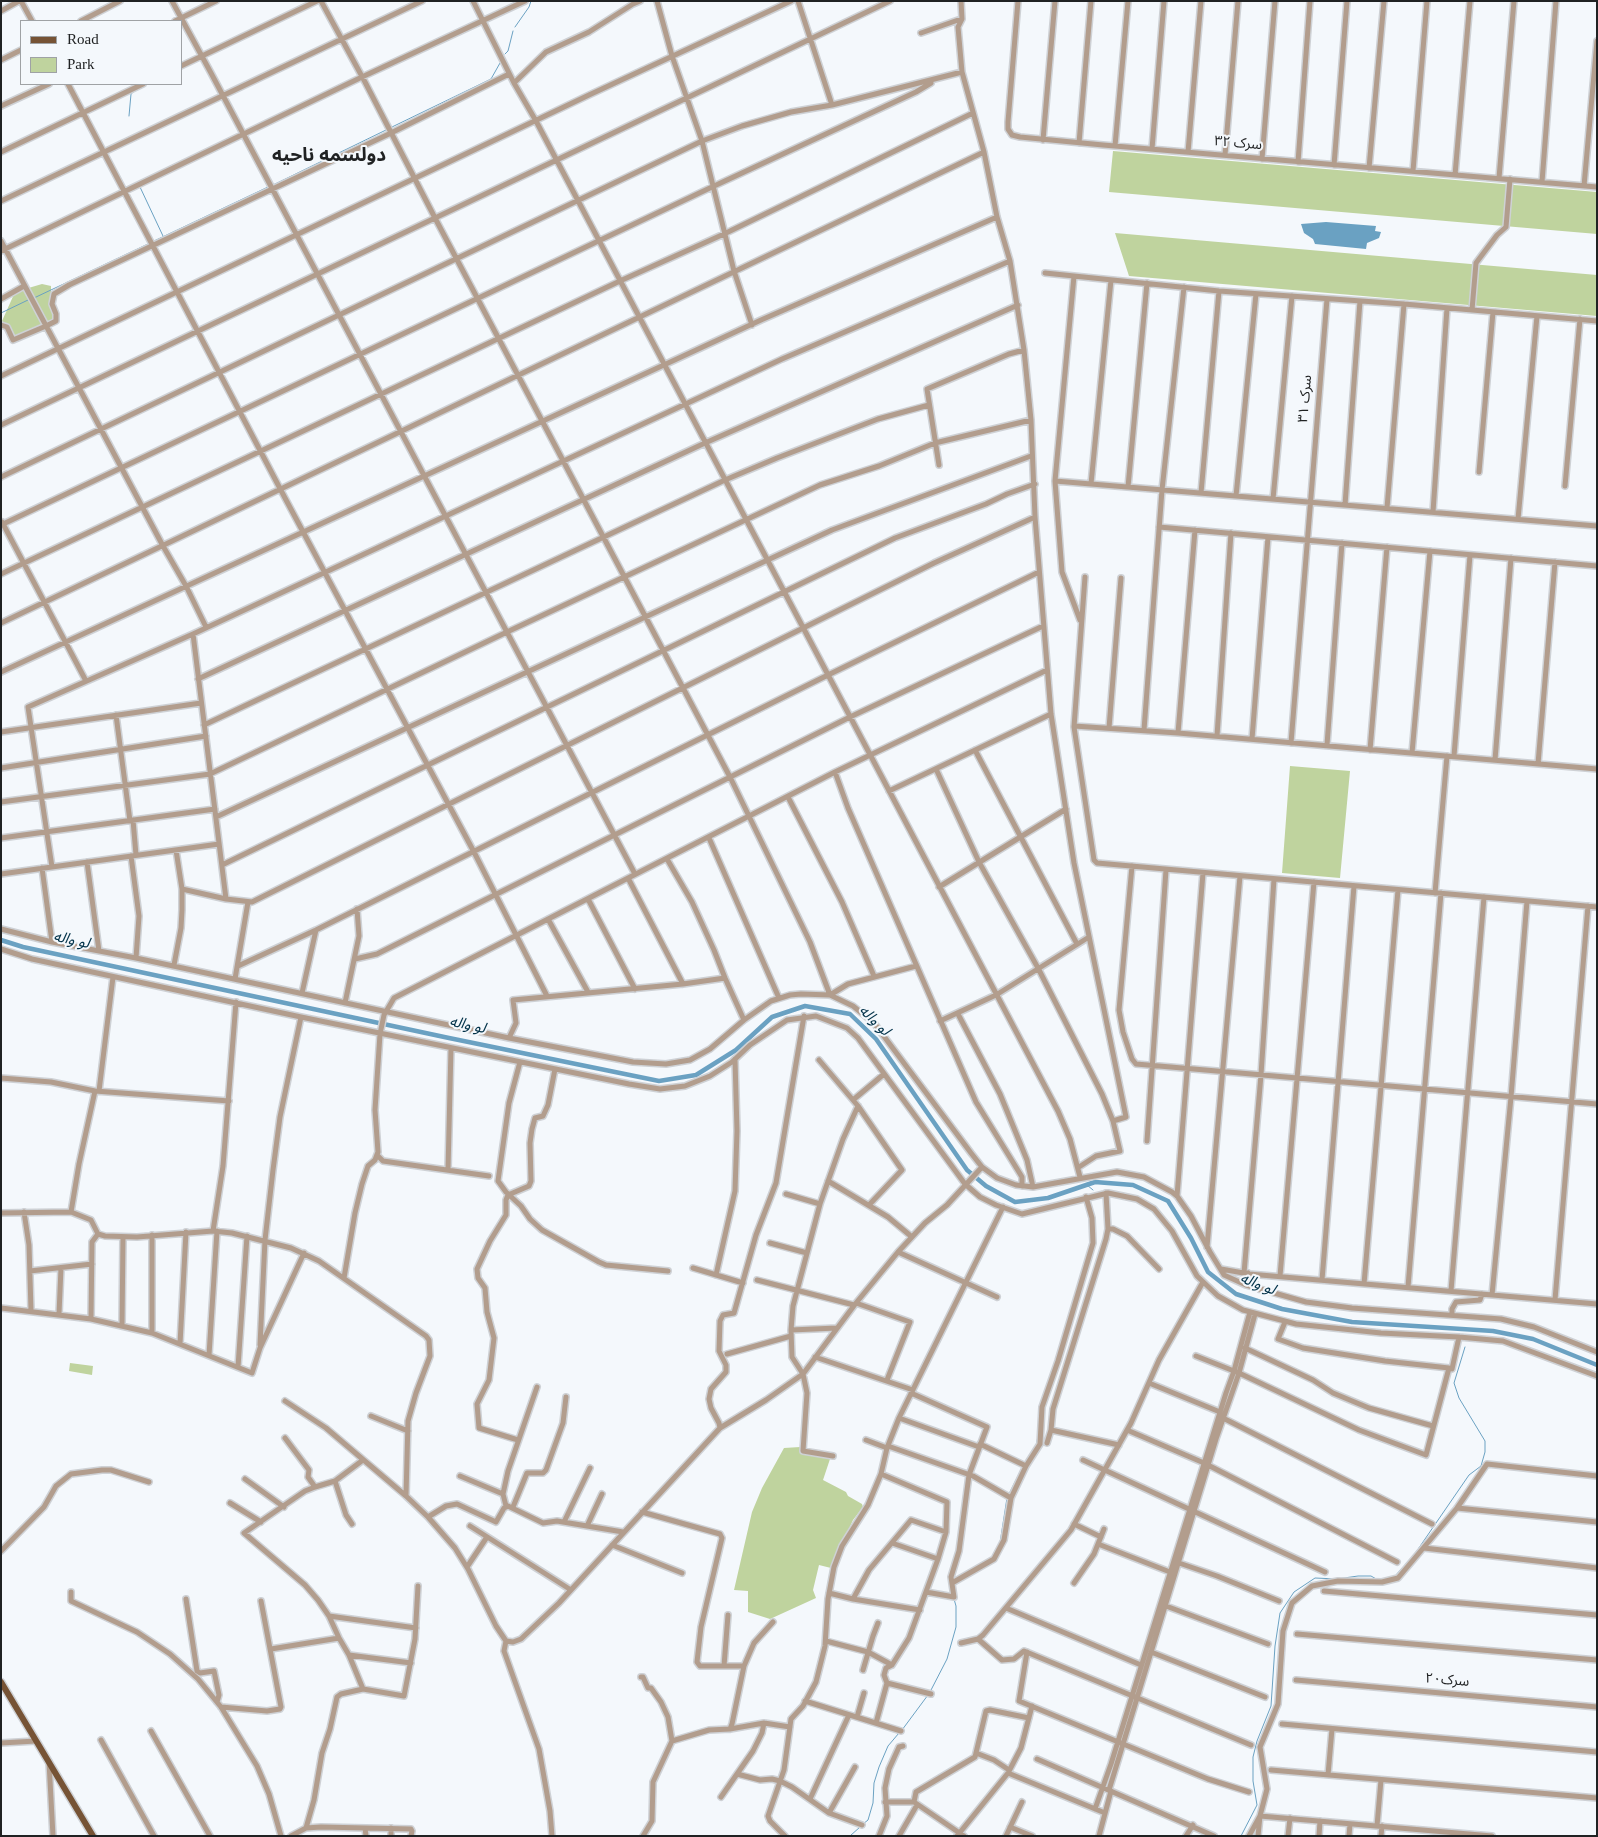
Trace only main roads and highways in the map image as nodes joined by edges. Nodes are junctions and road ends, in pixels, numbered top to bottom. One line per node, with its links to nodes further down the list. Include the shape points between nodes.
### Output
1 (1, 1682): 2 (main road)
2 (93, 1836)

